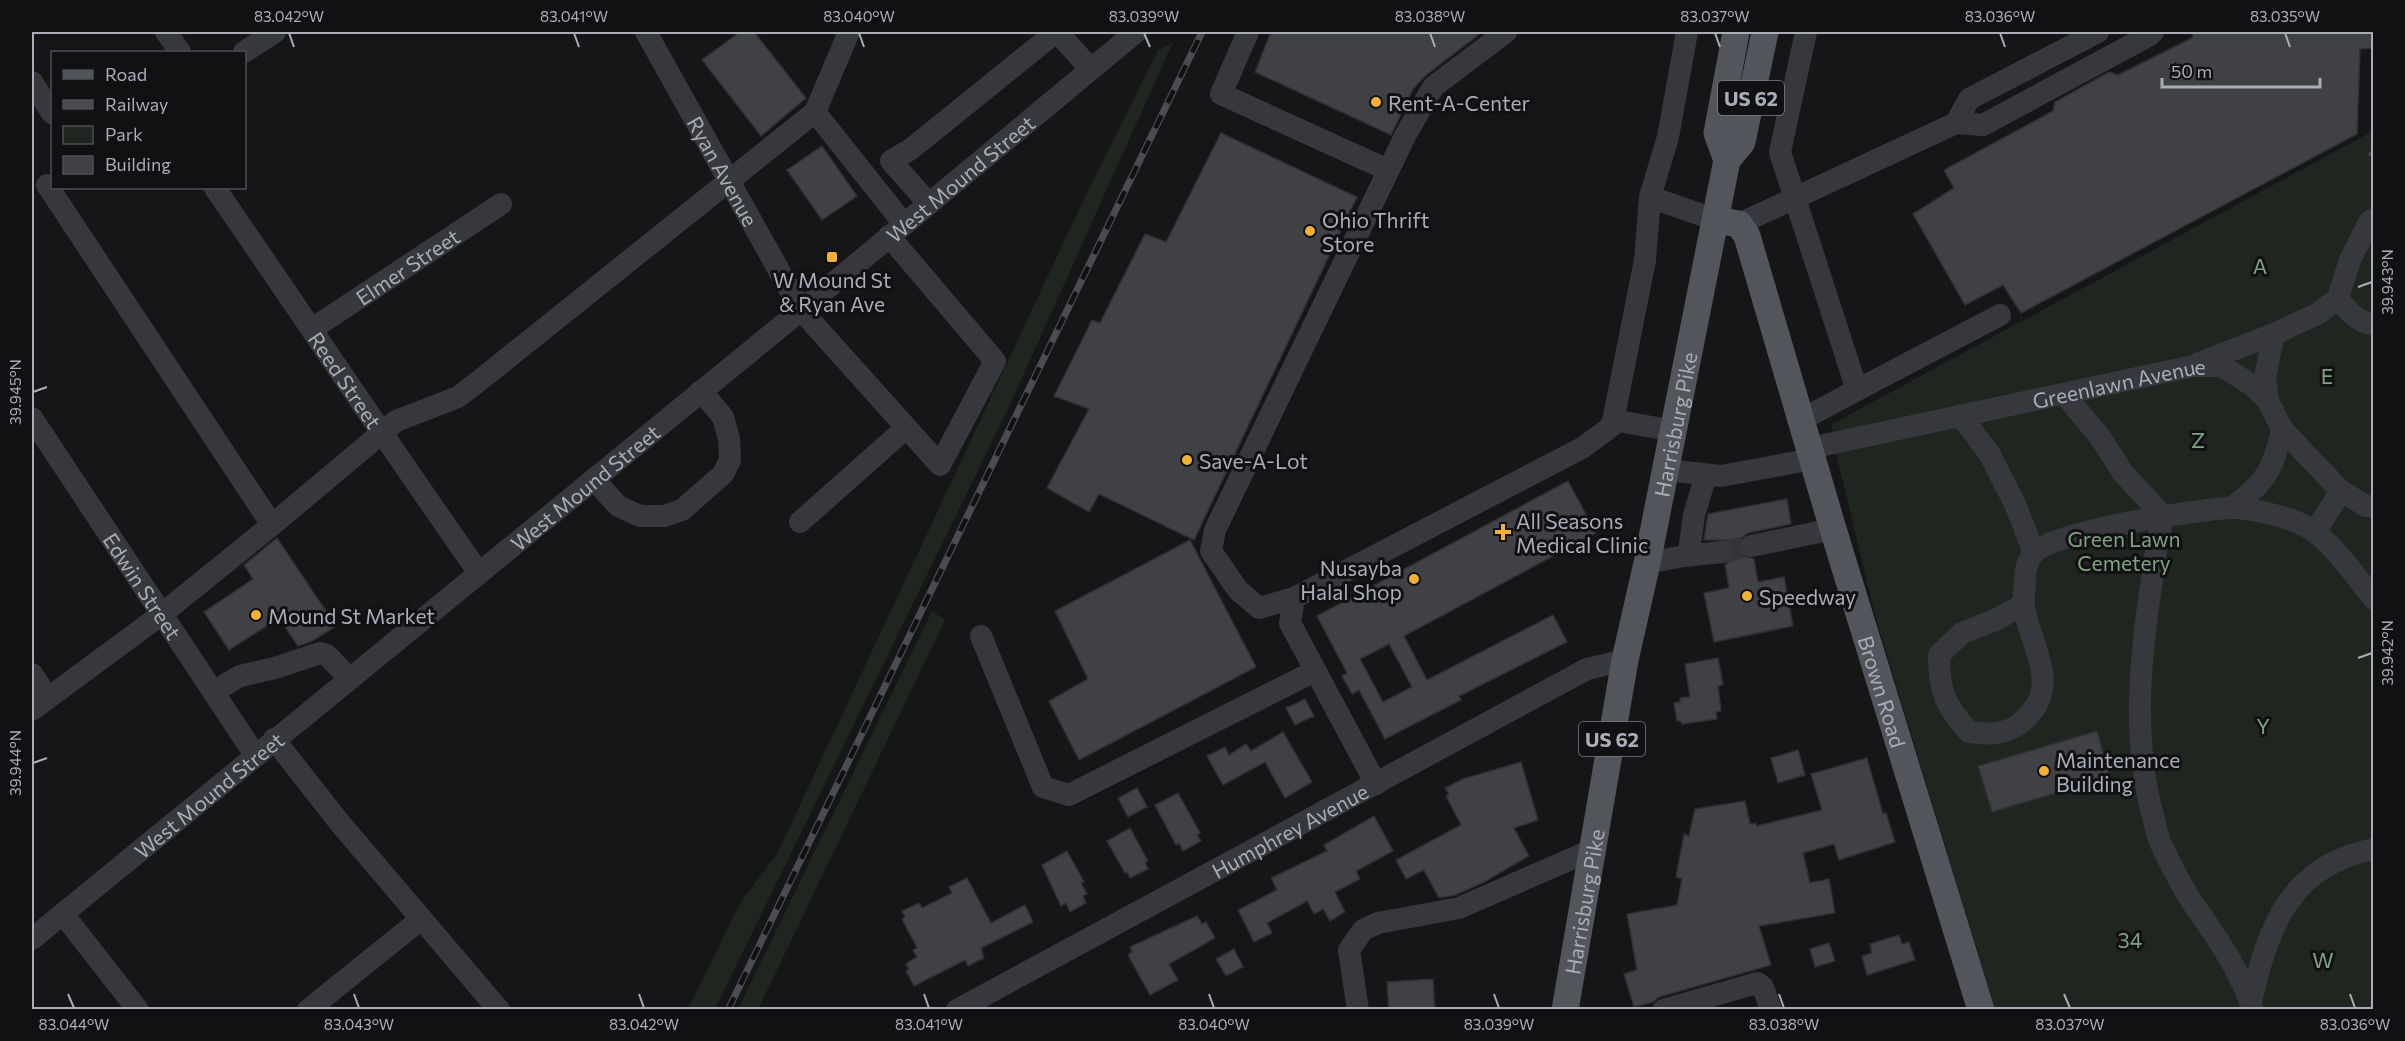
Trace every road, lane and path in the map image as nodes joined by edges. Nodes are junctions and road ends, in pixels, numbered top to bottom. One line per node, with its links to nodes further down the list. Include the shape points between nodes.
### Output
1 (166, 32): 16 (street)
2 (275, 32): 17 (street)
3 (646, 32): 27 (street, Ryan Avenue)
4 (849, 32): 21 (street)
5 (1057, 32): 18 (street); 33 (street, via 891,161)
6 (1136, 32): 18 (street, West Mound Street)
7 (1248, 32): 26 (street, via 1221,94)
8 (1506, 32): 26 (street, via 1433,87)
9 (1687, 32): 30 (street, via 1668,137)
10 (1737, 32): 25 (main road, Harrisburg Pike / US 62, via 1717,133)
11 (1765, 32): 25 (main road, Harrisburg Pike / US 62, via 1742,142)
12 (1806, 32): 31 (street, via 1780,152)
13 (2098, 32): 15 (street)
14 (2153, 32): 22 (street, via 1983,125)
15 (2073, 38): 22 (street, via 1969,99)
16 (179, 51)
17 (246, 51)
18 (1091, 69): 33 (street, West Mound Street)
19 (32, 82): 20 (street)
20 (51, 111)
21 (815, 112): 27 (street); 36 (street)
22 (1956, 123): 31 (street)
23 (2369, 153): 24 (path)
24 (2373, 158)
25 (1727, 160): 35 (main road, Harrisburg Pike / US 62)
26 (1388, 170): 74 (street, via 1215,530 1211,551 1238,590 1259,608)
27 (729, 181): 38 (street, Ryan Avenue); 55 (street, via 458,397 396,421)
28 (44, 188): 65 (street)
29 (216, 189): 41 (street, Reed Street)
30 (1650, 197): 35 (street); 50 (street, via 1645,260)
31 (1796, 198): 35 (street); 44 (street)
32 (501, 204): 41 (street, Elmer Street)
33 (929, 204): 36 (street, West Mound Street)
34 (2373, 219): 37 (street, via 2350,260)
35 (1727, 222): 51 (main road, Brown Road, via 1747,236); 54 (main road, Harrisburg Pike / US 62)
36 (897, 230): 38 (street, West Mound Street); 52 (street, Ryan Avenue, via 994,362 940,465)
37 (2338, 298): 40 (street, via 2345,309); 42 (street, via 2319,313)
38 (801, 310): 45 (street, West Mound Street); 52 (street, Ryan Avenue)
39 (2000, 315): 44 (street)
40 (2373, 325)
41 (312, 329): 55 (street, Reed Street)
42 (2274, 334): 43 (street); 47 (street, via 2265,377)
43 (2193, 366): 46 (street, Greenlawn Avenue); 47 (street, Greenlawn Avenue, via 2222,366)
44 (1857, 390): 51 (street)
45 (701, 391): 59 (street, West Mound Street); 59 (street, via 723,417 730,460 723,474 682,510 664,516 640,516 618,506)
46 (2064, 394): 48 (street, Greenlawn Avenue); 63 (street, via 2124,473)
47 (2268, 401): 53 (street, Greenlawn Avenue)
48 (1960, 415): 56 (street, Greenlawn Avenue); 70 (street, via 1989,453 2016,504)
49 (32, 418): 77 (street, Edwin Street)
50 (1613, 420): 54 (street); 74 (street, via 1608,431 1582,448)
51 (1802, 420): 56 (main road, Brown Road)
52 (906, 428): 64 (street)
53 (2282, 429): 60 (street, Greenlawn Avenue); 61 (street, via 2271,470 2254,492)
54 (1674, 431): 57 (main road, Harrisburg Pike / US 62)
55 (381, 434): 65 (street); 73 (street, Reed Street)
56 (1811, 453): 58 (street, Greenlawn Avenue, via 1722,476); 66 (main road, Brown Road)
57 (1666, 470): 58 (street, Greenlawn Avenue); 72 (main road, Harrisburg Pike / US 62)
58 (1706, 475): 71 (street, via 1694,515 1689,552)
59 (594, 479): 73 (street, West Mound Street)
60 (2341, 491): 62 (street, Greenlawn Avenue); 67 (street)
61 (2232, 507): 63 (street); 67 (street, via 2298,522)
62 (2373, 507)
63 (2164, 517): 70 (street, via 2073,534); 93 (street, via 2147,607 2141,671 2146,790 2159,840 2189,897 2244,982)
64 (800, 522)
65 (272, 525): 77 (street)
66 (1833, 529): 68 (street); 94 (main road, Brown Road)
67 (2315, 532): 75 (street)
68 (1751, 546)
69 (1722, 552): 71 (street)
70 (2034, 552): 76 (street, via 2025,567)
71 (1684, 556): 72 (street)
72 (1647, 563): 79 (main road, Harrisburg Pike / US 62)
73 (478, 573): 82 (street, West Mound Street)
74 (1294, 598): 80 (street, via 1290,623)
75 (2373, 599)
76 (2023, 604): 76 (street, via 2043,673 2043,693 2036,709 2019,725 1994,735 1969,732 1953,714 1939,682 1939,655 1962,633)
77 (162, 614): 83 (street, Edwin Street); 84 (street)
78 (981, 636): 80 (street, via 1043,787 1069,795)
79 (1625, 660): 87 (street, Humphrey Avenue, via 1587,669); 88 (main road, Harrisburg Pike / US 62)
80 (1316, 671): 87 (street)
81 (32, 674): 84 (street)
82 (349, 678): 83 (street, via 327,655 320,653 240,676); 85 (street, West Mound Street)
83 (213, 692): 86 (street, Edwin Street)
84 (40, 704)
85 (273, 740): 86 (street, West Mound Street); 91 (street)
86 (255, 755): 90 (street, West Mound Street)
87 (1376, 784): 98 (street, Humphrey Avenue)
88 (1594, 849): 99 (street, via 1459,908 1378,922 1363,930 1349,950); 100 (main road, Harrisburg Pike / US 62)
89 (2373, 849): 93 (street, via 2350,853 2314,873 2290,897 2260,960)
90 (63, 914): 92 (street, West Mound Street); 95 (street)
91 (421, 919): 96 (street); 97 (street)
92 (32, 939)
93 (2252, 1006)
94 (1977, 1008)
95 (138, 1010)
96 (308, 1010)
97 (499, 1010)
98 (957, 1010)
99 (1358, 1010)
100 (1565, 1010)
101 (1663, 1010): 102 (street, via 1757,983)
102 (1771, 1010)

